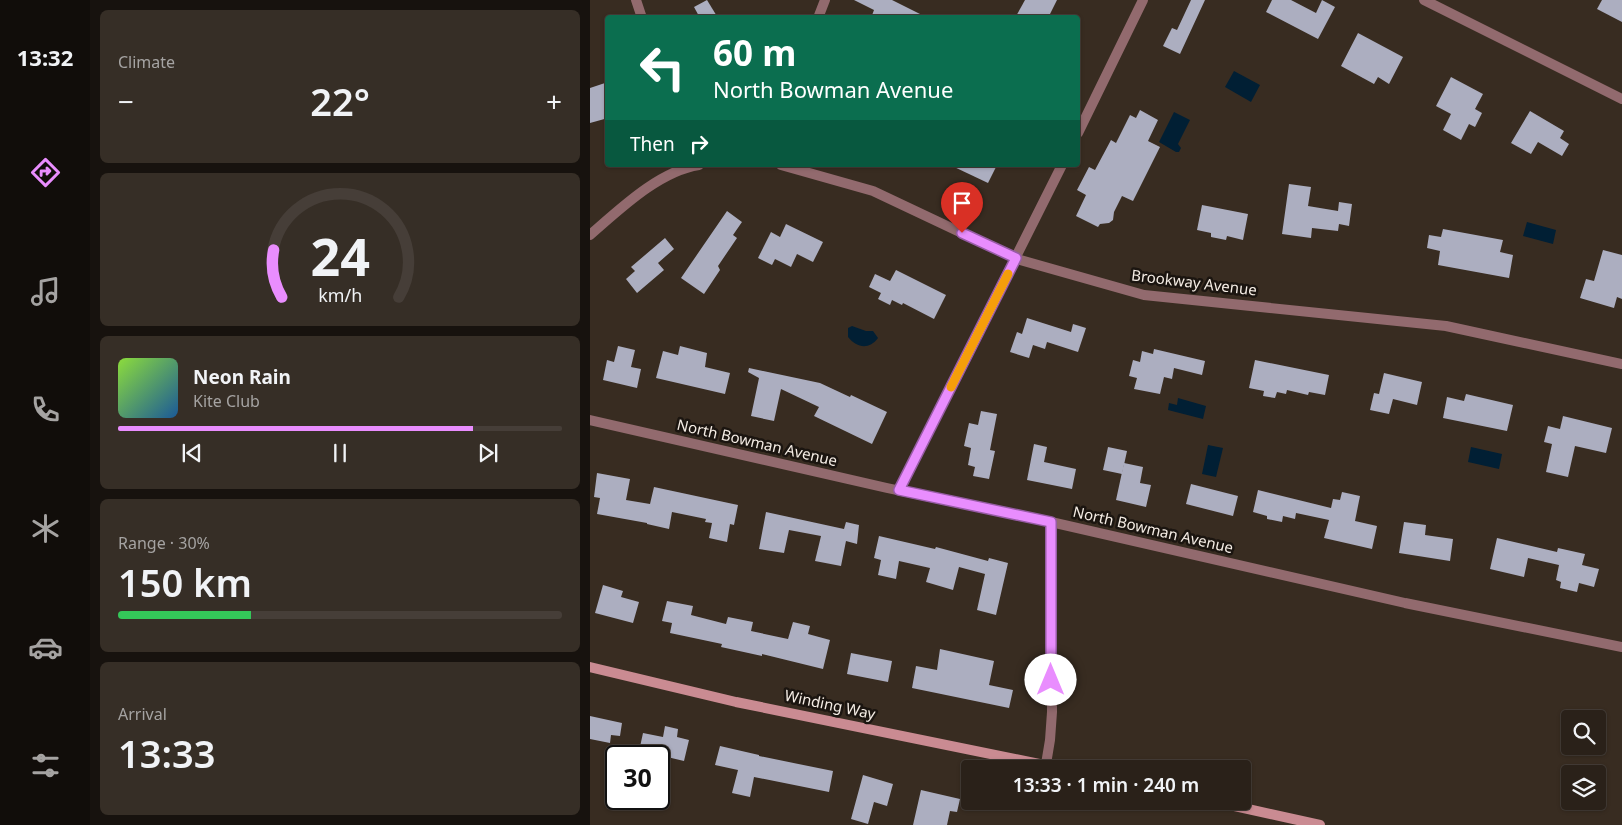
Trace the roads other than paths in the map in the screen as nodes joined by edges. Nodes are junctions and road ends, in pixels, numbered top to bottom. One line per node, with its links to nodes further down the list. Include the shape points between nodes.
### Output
1 (636, 0): 5 (street)
2 (825, 0): 6 (street)
3 (1143, 0): 8 (street)
4 (1424, 0): 7 (street)
5 (641, 15)
6 (819, 15)
7 (1622, 98)
8 (1080, 129)
9 (690, 167): 12 (street, via 652,186)
10 (788, 167): 13 (street, Brookway Avenue, via 874,191)
11 (1061, 167): 13 (street)
12 (590, 235)
13 (1016, 258): 14 (street, Brookway Avenue, via 1144,294 1446,326); 16 (street)
14 (1622, 364)
15 (590, 420): 16 (street, North Bowman Avenue)
16 (899, 490): 17 (street, North Bowman Avenue)
17 (1051, 522): 18 (street, North Bowman Avenue, via 1405,603); 21 (street, via 1052,712)
18 (1622, 646)
19 (590, 667): 20 (street, Winding Way, via 736,702)
20 (1026, 760)
21 (1047, 760)
22 (1251, 810): 23 (street)
23 (1320, 825)

